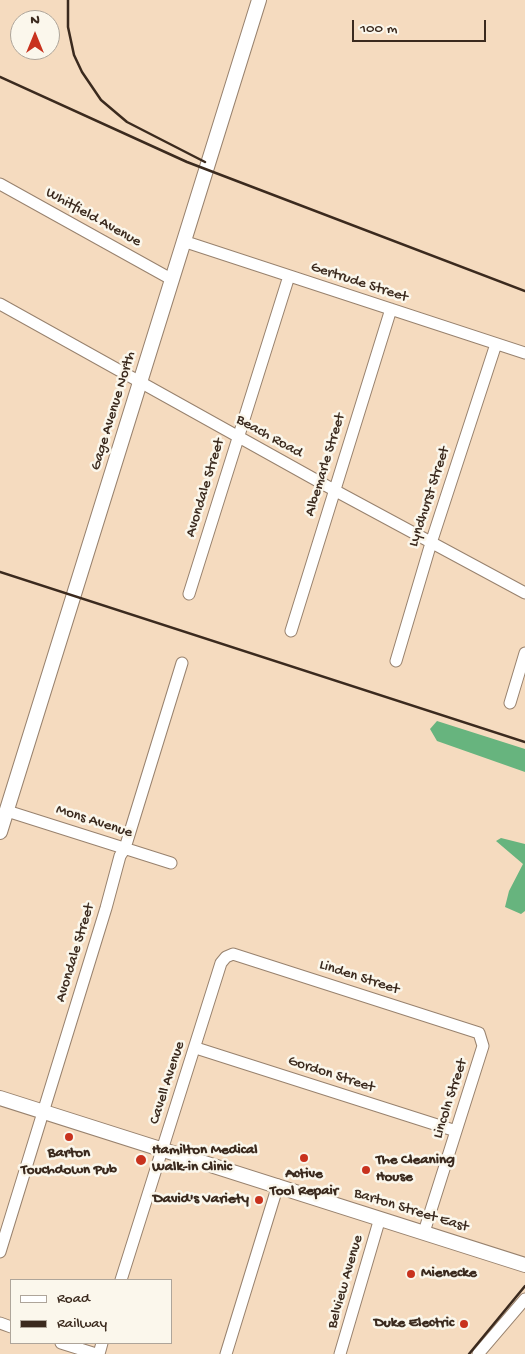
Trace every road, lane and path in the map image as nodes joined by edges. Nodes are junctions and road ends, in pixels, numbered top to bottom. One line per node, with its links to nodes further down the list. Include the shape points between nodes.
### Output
1 (259, 0): 3 (main road, Gage Avenue North)
2 (0, 184): 5 (street, Whitfield Avenue)
3 (183, 241): 4 (street, Gertrude Street); 5 (main road, Gage Avenue North)
4 (289, 276): 7 (street, Gertrude Street); 11 (street, Avondale Street)
5 (170, 279): 10 (main road, Gage Avenue North)
6 (0, 304): 10 (street, Beach Road)
7 (391, 309): 8 (street, Gertrude Street); 12 (street, Albemarle Street)
8 (496, 344): 9 (street, Gertrude Street); 13 (street, Lyndhurst Street)
9 (525, 353)
10 (140, 380): 11 (street, Beach Road); 21 (main road, Gage Avenue North)
11 (237, 436): 12 (street, Beach Road); 14 (street, Avondale Street)
12 (334, 490): 13 (street, Beach Road); 16 (street, Albemarle Street)
13 (431, 543): 15 (street, Beach Road); 18 (street, Lyndhurst Street)
14 (189, 594)
15 (525, 594)
16 (291, 632)
17 (525, 653): 20 (street)
18 (396, 661)
19 (182, 663): 23 (street, Avondale Street)
20 (510, 703)
21 (7, 811): 22 (main road, Gage Avenue North); 23 (street, Mons Avenue)
22 (0, 832)
23 (124, 848): 24 (street, Mons Avenue); 29 (street, Avondale Street)
24 (171, 863)
25 (229, 955): 26 (street, Linden Street, via 236,954); 27 (street, Cavell Avenue, via 221,963)
26 (479, 1033): 30 (street, Lincoln Street, via 483,1046)
27 (196, 1048): 30 (street, Gordon Street); 31 (street, Cavell Avenue)
28 (0, 1098): 29 (main road, Barton Street East)
29 (43, 1111): 31 (main road, Barton Street East); 35 (street, Avondale Street)
30 (456, 1130): 34 (street, Lincoln Street)
31 (163, 1149): 32 (main road, Barton Street East); 37 (street, Cavell Avenue)
32 (278, 1185): 33 (main road, Barton Street East); 41 (street)
33 (380, 1218): 34 (main road, Barton Street East); 42 (street, Belview Avenue)
34 (424, 1232): 36 (main road, Barton Street East)
35 (0, 1252)
36 (525, 1265)
37 (122, 1279)
38 (525, 1299): 43 (street)
39 (64, 1344): 40 (street)
40 (97, 1354)
41 (226, 1354)
42 (340, 1354)
43 (478, 1354)

